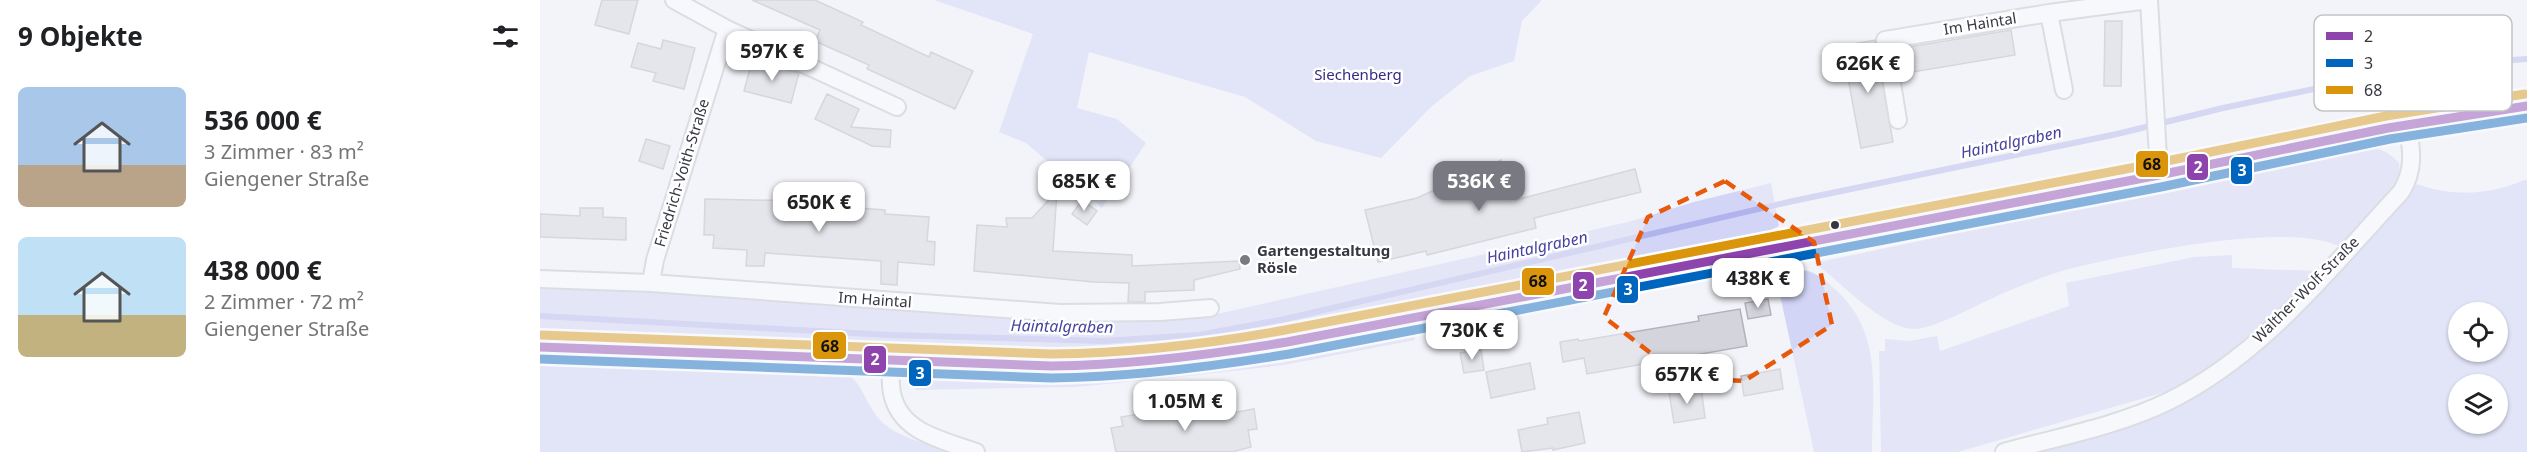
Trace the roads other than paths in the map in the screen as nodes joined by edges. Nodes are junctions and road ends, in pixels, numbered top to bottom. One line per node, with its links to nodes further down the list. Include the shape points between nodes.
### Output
1 (674, 0): 4 (street)
2 (2149, 0): 3 (street, Im Haintal); 12 (street, Im Haintal)
3 (2049, 13): 5 (street); 10 (street, Im Haintal, via 1885,39)
4 (727, 29): 6 (street); 14 (street, Friedrich-Voith-Straße)
5 (2064, 90)
6 (897, 106)
7 (2527, 106): 8 (main road)
8 (2512, 108)
9 (2494, 111): 11 (main road)
10 (1898, 120)
11 (2408, 124): 12 (main road); 19 (street, Walther-Wolf-Straße, via 2411,171 2401,192 2307,294 2252,345 2168,401 2102,425)
12 (2159, 175): 17 (main road, via 1192,358 1082,366)
13 (540, 279): 14 (street, Im Haintal)
14 (651, 283): 15 (street, Im Haintal, via 1060,313)
15 (1210, 308)
16 (540, 347): 17 (main road)
17 (890, 360): 18 (street, via 892,393 910,425)
18 (976, 452)
19 (2004, 452)

